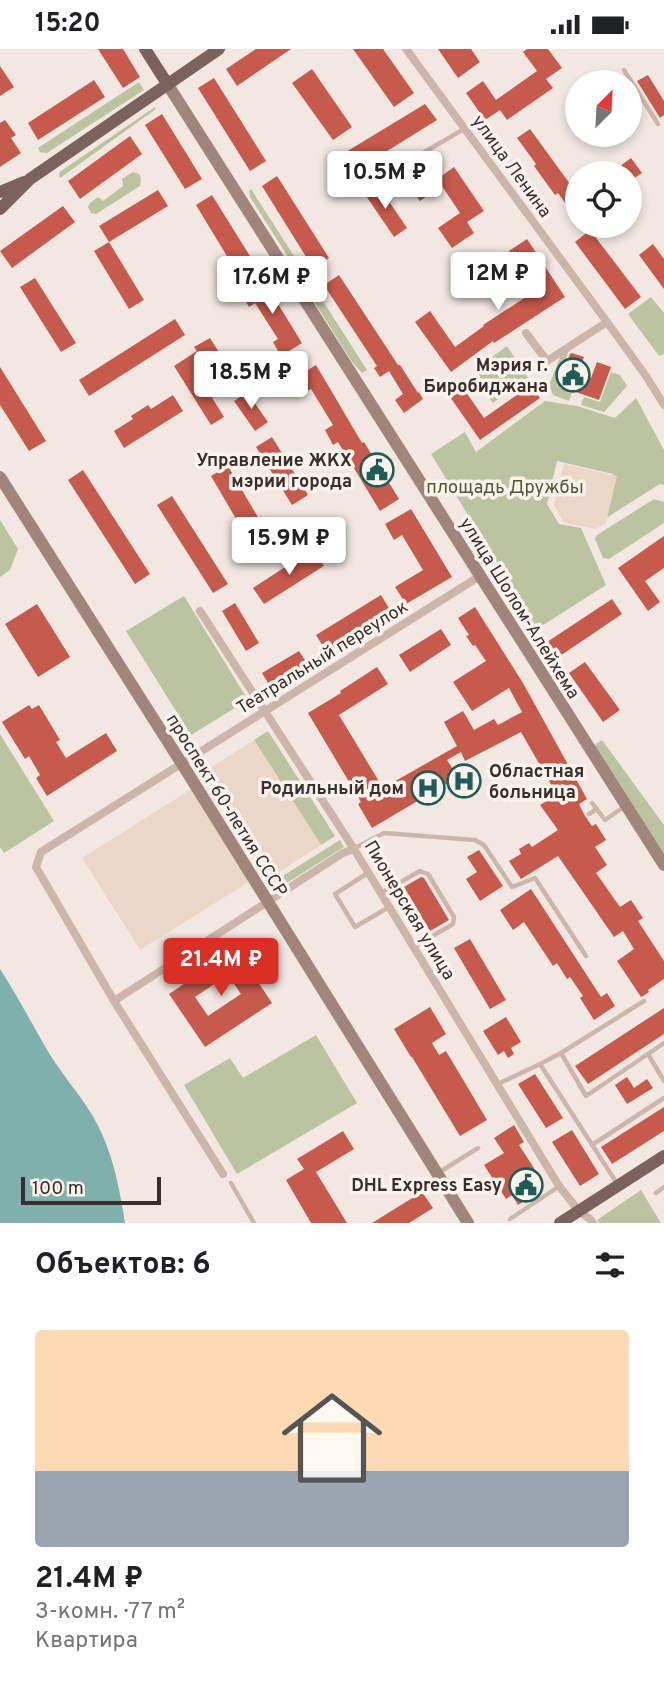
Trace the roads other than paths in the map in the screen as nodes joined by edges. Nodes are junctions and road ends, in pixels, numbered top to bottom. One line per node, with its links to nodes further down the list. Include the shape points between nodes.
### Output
1 (145, 49): 4 (main road, улица Шолом-Алейхема)
2 (219, 49): 4 (main road)
3 (406, 49): 7 (street, улица Ленина)
4 (168, 85): 8 (main road); 16 (main road, улица Шолом-Алейхема)
5 (642, 99): 6 (lane)
6 (658, 124)
7 (464, 129): 9 (lane); 12 (street, улица Ленина)
8 (30, 179): 10 (main road); 11 (main road)
9 (373, 182)
10 (0, 192)
11 (0, 209)
12 (607, 322): 13 (street, via 547,361); 14 (street, улица Ленина)
13 (526, 333)
14 (664, 405)
15 (0, 477): 19 (main road, проспект 60-летия СССР)
16 (480, 576): 18 (street, Театральный переулок); 21 (main road, улица Шолом-Алейхема)
17 (200, 611): 18 (street, Пионерская улица)
18 (266, 712): 19 (street, Театральный переулок); 24 (street, Пионерская улица)
19 (181, 763): 28 (main road, проспект 60-летия СССР); 32 (street, Театральный переулок, via 41,852 36,867)
20 (592, 803): 22 (lane)
21 (626, 806): 22 (lane, via 605,820); 25 (main road, улица Шолом-Алейхема)
22 (597, 809): 23 (lane)
23 (589, 814)
24 (354, 849): 26 (street, Пионерская улица); 28 (street); 31 (lane, via 384,833 475,840 484,845 512,887 535,878)
25 (664, 865)
26 (369, 872): 27 (street, Пионерская улица); 29 (lane, via 335,894 355,927)
27 (381, 893): 29 (street, Пионерская улица); 30 (lane, via 420,871 428,874 454,917 453,925)
28 (268, 902): 32 (street); 44 (main road, проспект 60-летия СССР)
29 (390, 907): 30 (street, Пионерская улица)
30 (414, 947): 39 (street, Пионерская улица)
31 (586, 956)
32 (114, 1001): 45 (street, Театральный переулок)
33 (644, 1001): 35 (lane)
34 (664, 1043): 36 (lane)
35 (561, 1053): 36 (lane, via 586,1096); 37 (lane)
36 (648, 1054): 38 (lane)
37 (541, 1064): 39 (lane); 41 (lane)
38 (664, 1081)
39 (497, 1084): 48 (street, Пионерская улица)
40 (664, 1098): 41 (lane)
41 (592, 1145): 47 (lane)
42 (478, 1149): 44 (lane)
43 (664, 1156): 47 (main road)
44 (437, 1173): 54 (main road, проспект 60-летия СССР)
45 (223, 1174)
46 (231, 1183): 53 (lane)
47 (618, 1186): 51 (main road)
48 (559, 1187): 51 (street, Пионерская улица); 52 (lane)
49 (664, 1187): 50 (lane)
50 (656, 1193)
51 (579, 1211): 55 (main road); 56 (street, Пионерская улица)
52 (510, 1219)
53 (254, 1223)
54 (468, 1223)
55 (560, 1223)
56 (593, 1223)

